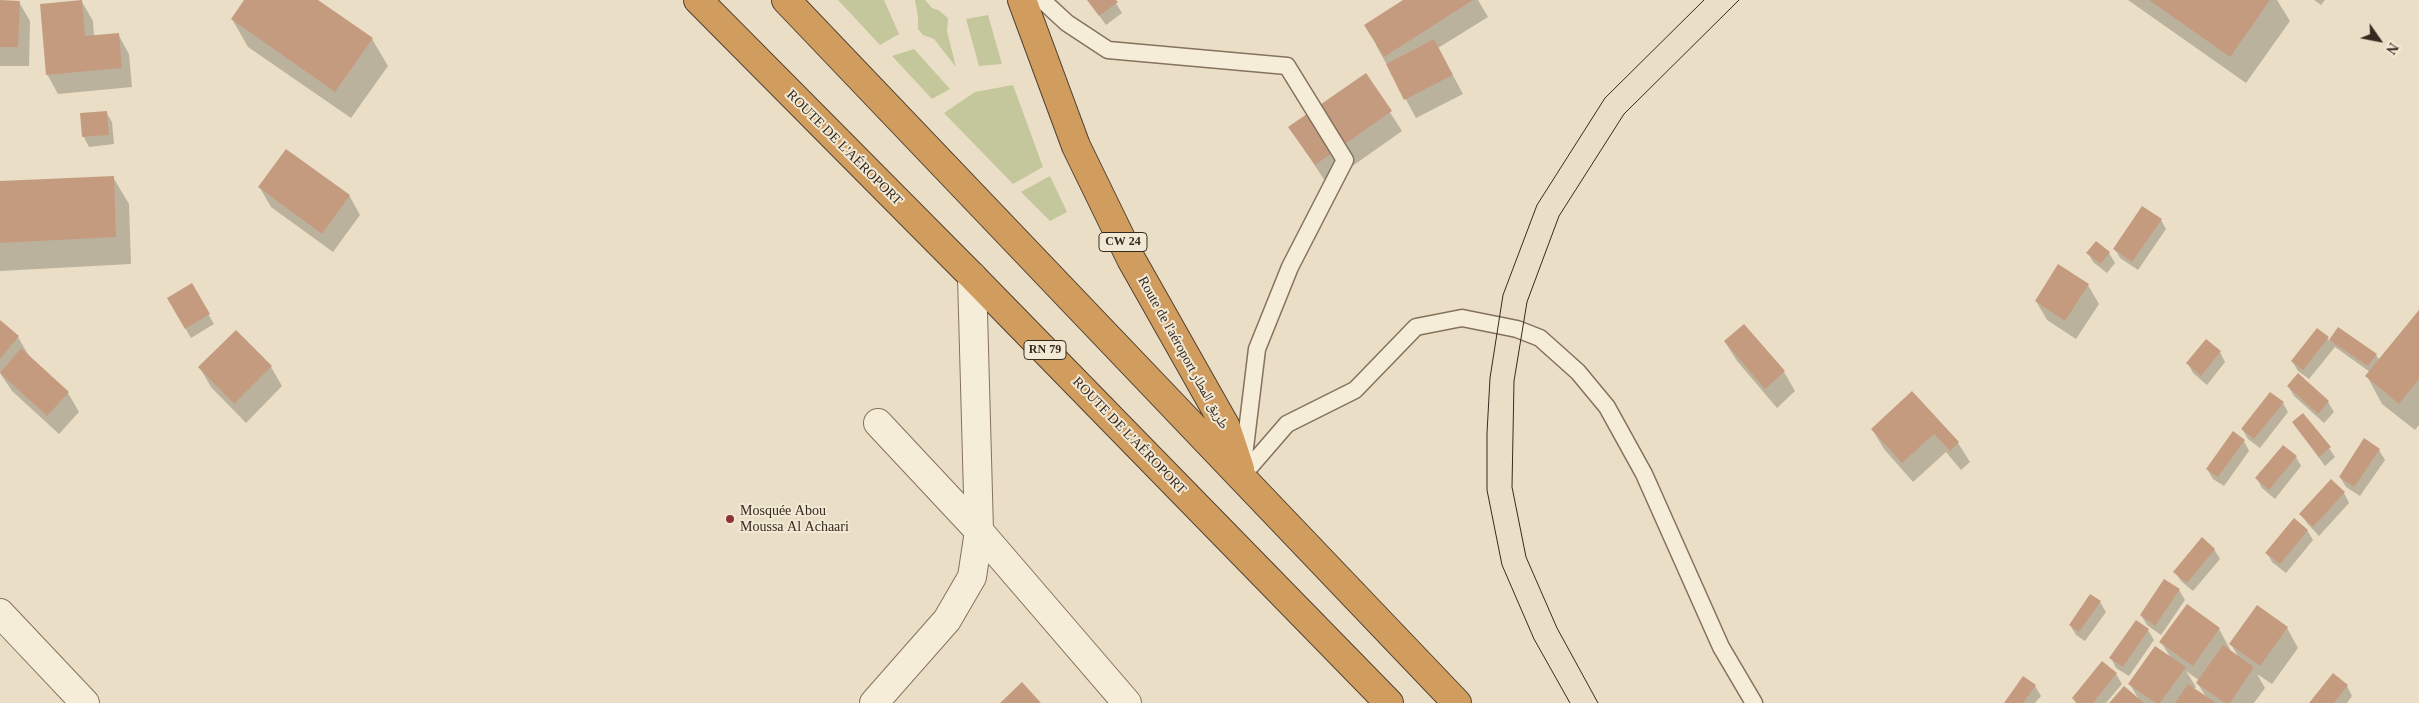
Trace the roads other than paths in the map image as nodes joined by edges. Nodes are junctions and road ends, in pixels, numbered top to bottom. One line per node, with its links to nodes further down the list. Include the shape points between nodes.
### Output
1 (698, 0): 5 (highway, ROUTE DE L'AÉROPORT / RN 79)
2 (786, 0): 7 (highway)
3 (1022, 0): 7 (highway, Route de l'aéroport طريق المطار / CW 24, via 1076,146 1131,259 1226,427)
4 (1042, 0): 7 (lane, via 1067,23 1108,50 1287,66 1345,160 1290,267 1257,350)
5 (972, 276): 8 (street); 13 (highway, ROUTE DE L'AÉROPORT / RN 79)
6 (878, 423): 8 (street)
7 (1242, 476): 14 (highway, Route de l'aéroport طريق المطار); 15 (lane, via 1288,424 1355,390 1416,327 1462,318 1516,329 1540,338 1578,372 1607,407 1644,474 1721,647)
8 (979, 531): 11 (street, via 972,577 947,620); 12 (street)
9 (0, 614): 10 (street)
10 (85, 703)
11 (874, 703)
12 (1127, 703)
13 (1389, 703)
14 (1457, 703)
15 (1754, 703)

